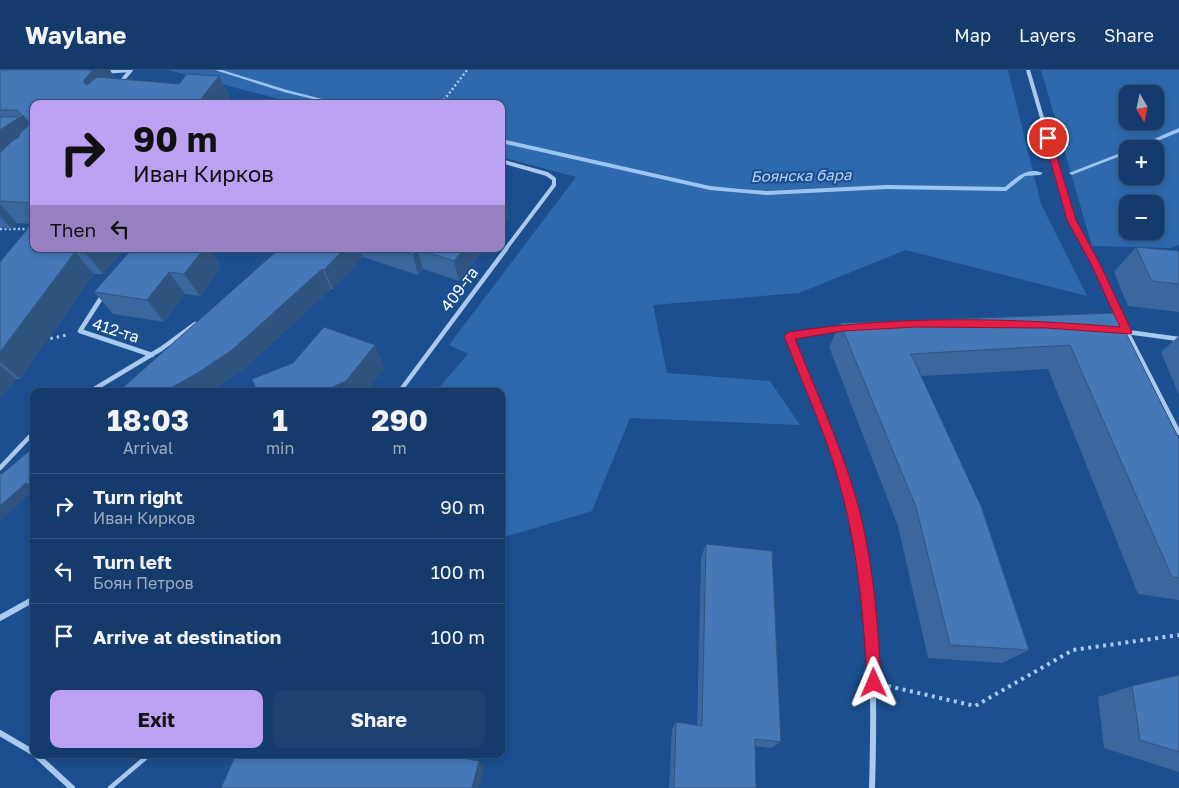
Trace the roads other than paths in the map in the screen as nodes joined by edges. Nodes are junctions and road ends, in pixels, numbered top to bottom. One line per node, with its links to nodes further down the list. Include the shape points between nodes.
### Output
1 (131, 70): 3 (street); 4 (street)
2 (1028, 70): 12 (street, via 1072,220)
3 (102, 72)
4 (114, 90)
5 (505, 162): 6 (street, 409-та, via 554,179 554,185)
6 (505, 251)
7 (504, 252): 16 (street, 409-та)
8 (105, 292): 14 (street, 412-та, via 80,331)
9 (199, 321): 14 (street)
10 (852, 327): 28 (street, via 789,336 837,457 861,552 871,618 874,683)
11 (1118, 331): 12 (street)
12 (1127, 332): 13 (street); 17 (street)
13 (1179, 339)
14 (152, 355): 15 (street)
15 (97, 388)
16 (402, 388)
17 (1179, 433)
18 (30, 436): 19 (street)
19 (0, 468)
20 (30, 601): 21 (street)
21 (0, 618)
22 (0, 733): 23 (street)
23 (30, 751)
24 (39, 758): 26 (street)
25 (145, 758): 27 (lane)
26 (72, 788)
27 (110, 788)
28 (872, 788)

